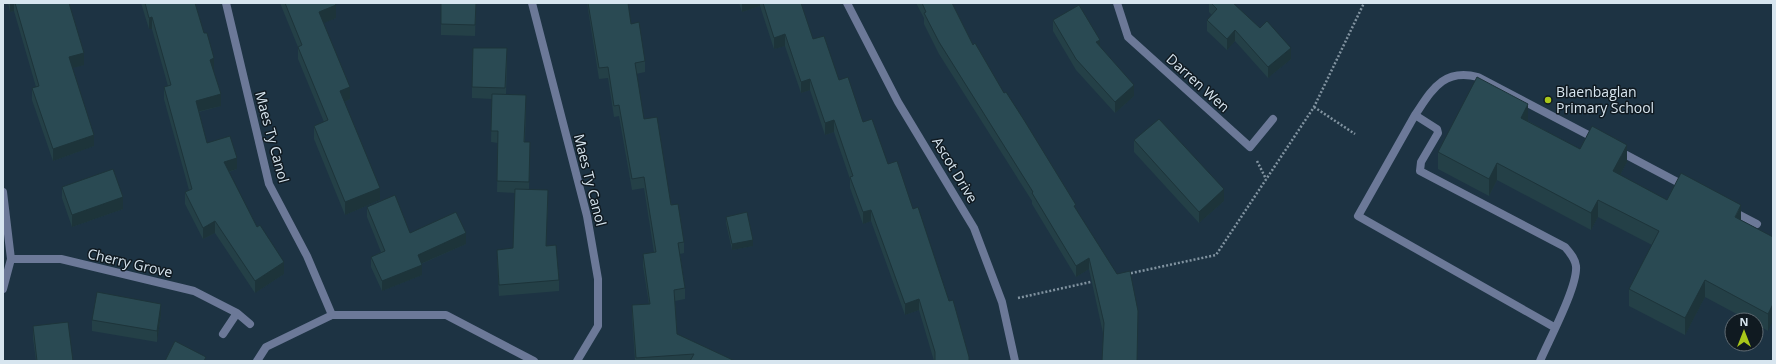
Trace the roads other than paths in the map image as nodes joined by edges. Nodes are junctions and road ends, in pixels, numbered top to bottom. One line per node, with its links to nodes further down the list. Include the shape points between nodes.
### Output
1 (226, 3): 14 (street, Maes Ty Canol, via 269,184 308,256)
2 (532, 3): 20 (street, Maes Ty Canol, via 587,216 598,279 598,326)
3 (846, 3): 21 (street, Ascot Drive, via 898,102 974,228 1002,302)
4 (1117, 3): 6 (street, Darren Wen, via 1128,37 1250,148)
5 (1415, 115): 7 (street, via 1439,82 1459,74 1469,74); 16 (street, via 1432,123 1438,133 1421,162 1420,171 1565,247 1573,257 1575,275); 16 (street, via 1358,216)
6 (1273, 119)
7 (1694, 191)
8 (3, 192): 11 (street)
9 (1722, 206): 10 (street)
10 (1757, 224)
11 (11, 259): 12 (street); 13 (street, Cherry Grove, via 61,259 194,291)
12 (3, 289)
13 (237, 313): 15 (street, Cherry Grove); 17 (street)
14 (332, 315): 18 (street, via 266,347); 19 (street, via 446,315)
15 (250, 324)
16 (1554, 327): 22 (street)
17 (223, 334)
18 (257, 361)
19 (534, 361)
20 (577, 361)
21 (1015, 361)
22 (1540, 361)

